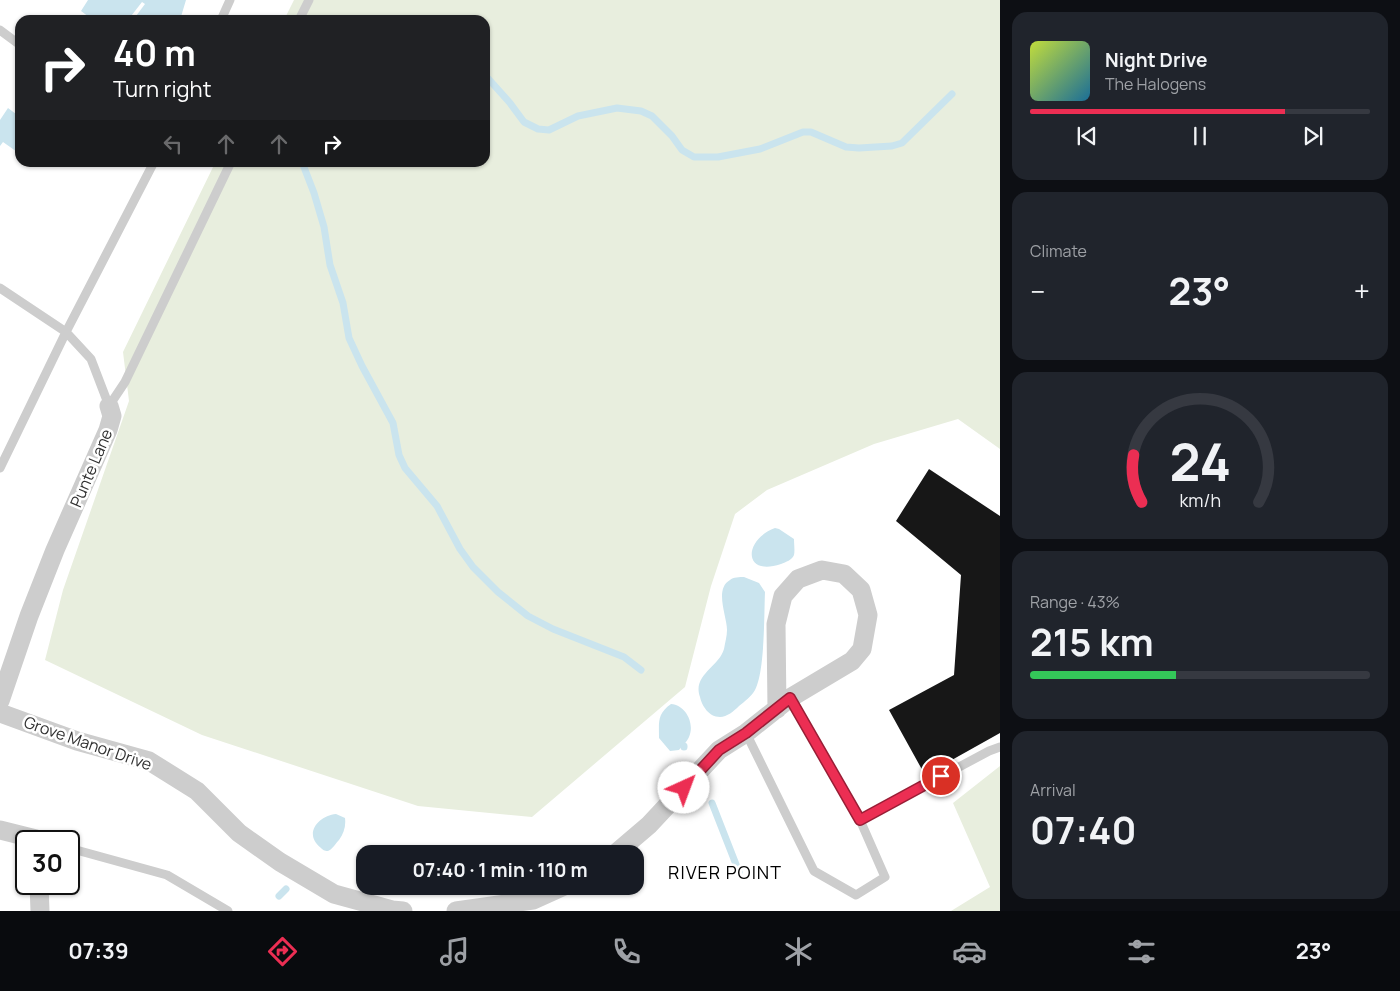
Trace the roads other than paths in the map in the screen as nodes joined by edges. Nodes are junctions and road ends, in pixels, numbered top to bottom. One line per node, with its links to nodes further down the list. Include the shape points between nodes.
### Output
1 (230, 0): 3 (lane)
2 (309, 0): 4 (lane)
3 (223, 15)
4 (302, 15)
5 (0, 30): 6 (lane)
6 (15, 41)
7 (151, 167): 10 (lane)
8 (229, 167): 11 (lane, Punte Lane, via 126,382)
9 (0, 288): 10 (lane)
10 (66, 332): 11 (lane, via 91,359); 12 (lane)
11 (109, 406): 13 (street, Punte Lane, via 112,416 108,430 55,550)
12 (0, 468)
13 (0, 701)
14 (783, 703): 14 (street, via 852,661 862,649 868,615 861,590 844,574 822,570 798,579 783,596 776,624); 16 (street); 18 (lane)
15 (0, 713): 27 (street, Grove Manor Drive, via 149,761 197,792 240,833 288,867 334,894)
16 (746, 733): 18 (lane, via 814,871 856,894 885,877); 21 (street, via 719,750 649,825)
17 (1000, 747): 18 (lane)
18 (860, 820)
19 (0, 830): 20 (street)
20 (15, 834)
21 (626, 845)
22 (80, 851): 26 (lane, via 167,875)
23 (39, 895): 25 (street)
24 (544, 895): 28 (street, via 533,900)
25 (40, 911)
26 (228, 911)
27 (403, 911)
28 (456, 911)

